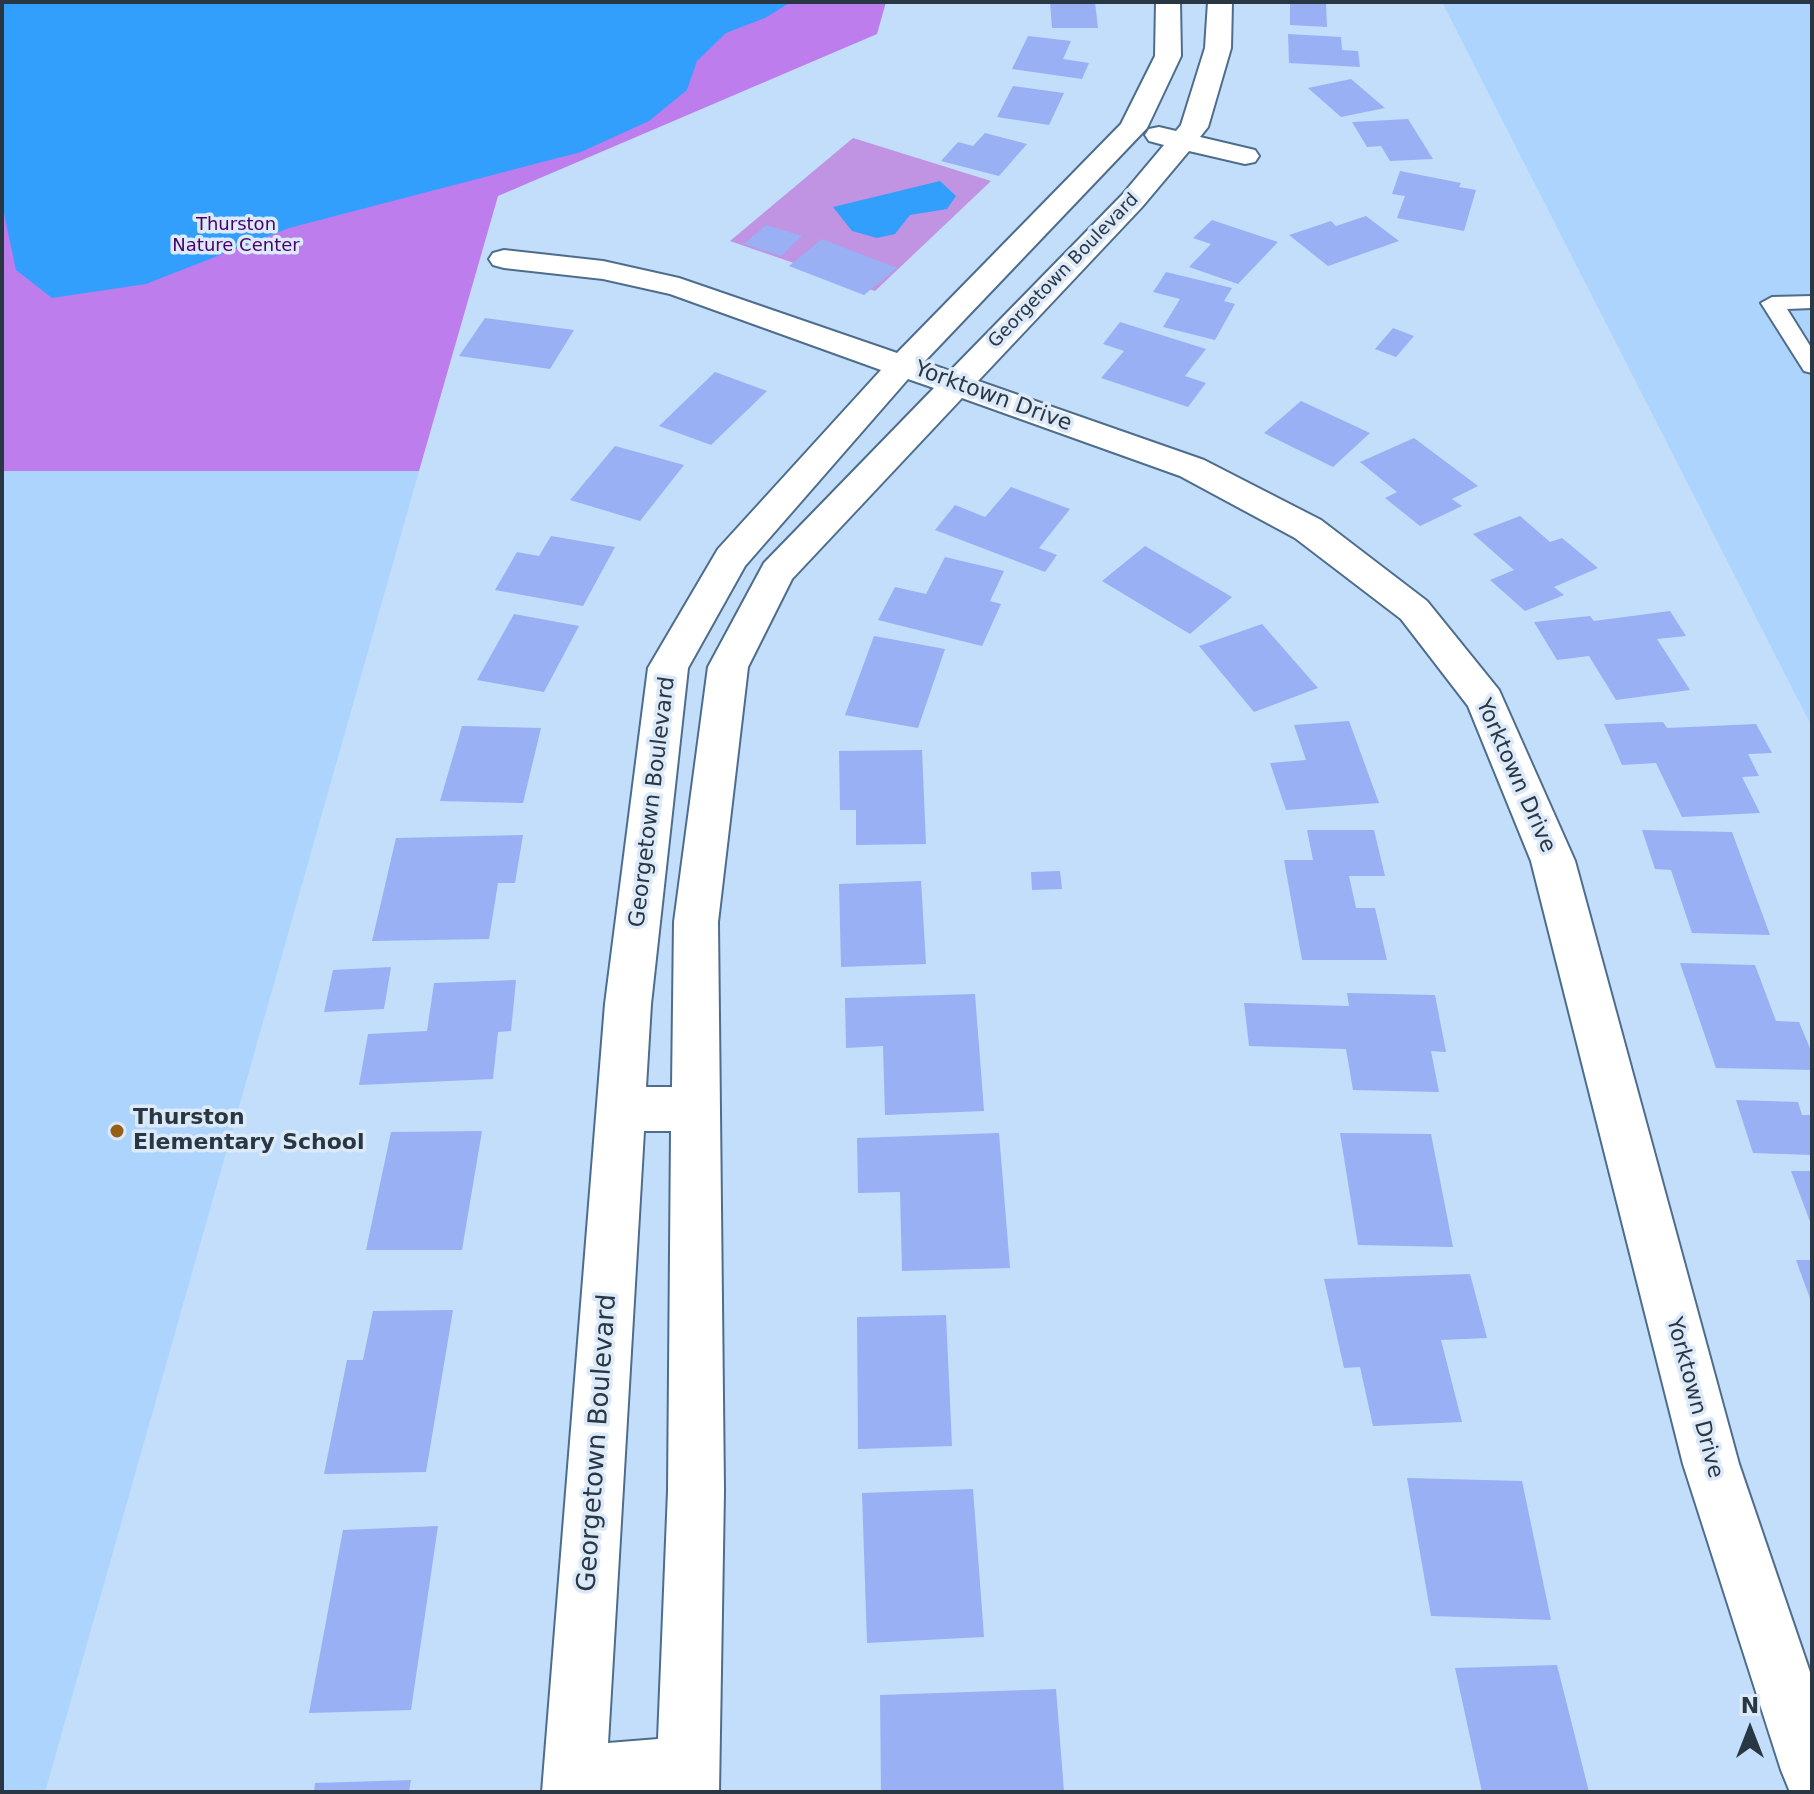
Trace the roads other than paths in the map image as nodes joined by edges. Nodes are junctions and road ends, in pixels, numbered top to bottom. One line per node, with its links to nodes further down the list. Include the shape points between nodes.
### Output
1 (1168, 2): 3 (street, Georgetown Boulevard, via 1168,56)
2 (1220, 2): 4 (street, Georgetown Boulevard, via 1218,48 1194,127)
3 (1133, 128): 4 (street); 8 (street, Georgetown Boulevard)
4 (1183, 141): 5 (street); 10 (street, Georgetown Boulevard)
5 (1245, 156)
6 (504, 259): 8 (street, Yorktown Drive, via 603,270 679,287)
7 (1812, 302): 9 (lane, via 1772,303)
8 (904, 364): 10 (street, Yorktown Drive); 11 (street, Georgetown Boulevard, via 731,558)
9 (1812, 366)
10 (955, 386): 12 (street, Georgetown Boulevard, via 777,572); 15 (street, Yorktown Drive, via 1192,468 1308,529 1414,610 1485,700 1553,861 1711,1464)
11 (708, 598): 12 (street); 14 (street, Georgetown Boulevard, via 668,668 628,1004)
12 (755, 615): 13 (street, Georgetown Boulevard, via 728,667 696,922)
13 (696, 1108): 14 (street); 16 (street, Georgetown Boulevard, via 696,1491)
14 (621, 1110): 17 (street, Georgetown Boulevard)
15 (1812, 1770)
16 (687, 1780): 17 (street, Georgetown Boulevard)
17 (575, 1784)

